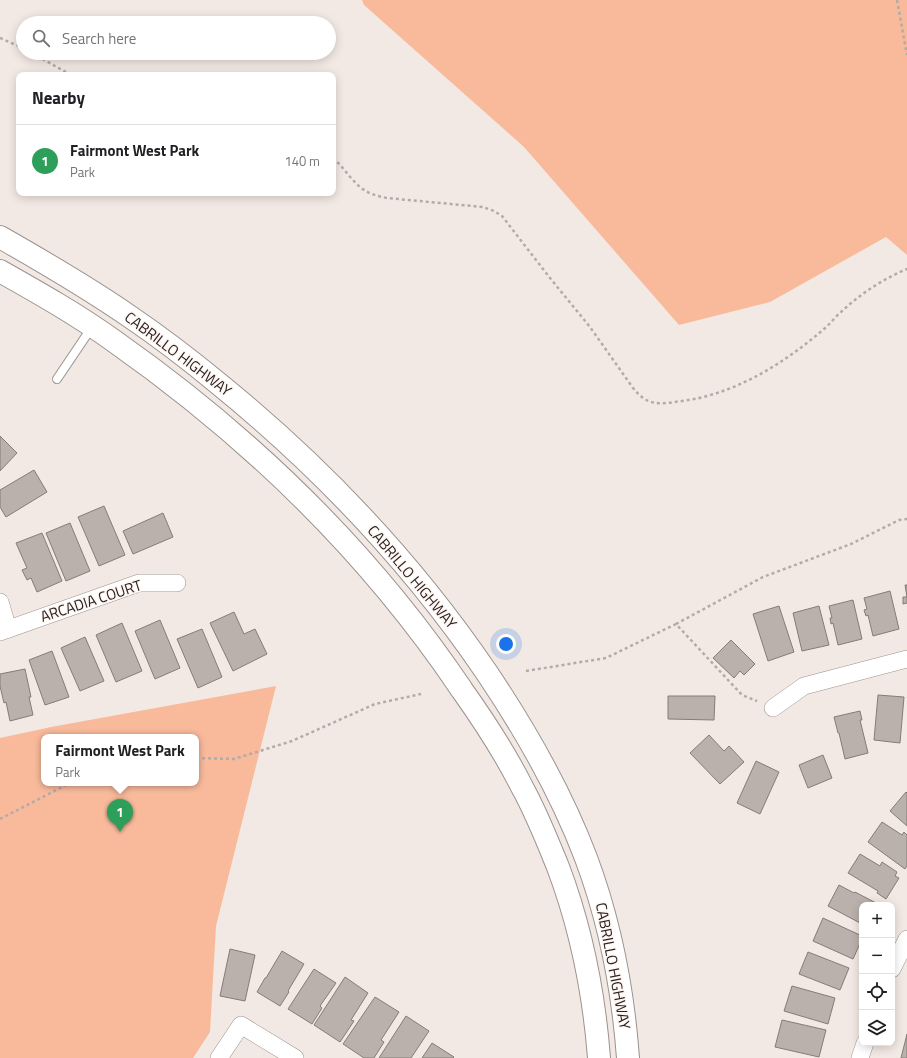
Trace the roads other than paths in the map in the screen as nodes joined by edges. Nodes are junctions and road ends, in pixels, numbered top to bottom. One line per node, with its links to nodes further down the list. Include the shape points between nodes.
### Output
1 (0, 237): 16 (highway, CABRILLO HIGHWAY, via 130,316 242,403 302,457 361,516 452,624 527,735 548,772 586,858 600,902 621,991)
2 (0, 271): 3 (highway, CABRILLO HIGHWAY)
3 (93, 327): 4 (lane); 15 (highway, CABRILLO HIGHWAY, via 183,392 282,478 344,541 401,606 454,677 522,786 558,868 583,951 592,996)
4 (57, 380)
5 (177, 583): 7 (street, ARCADIA COURT, via 139,583)
6 (0, 602): 7 (street)
7 (4, 631)
8 (907, 658): 9 (street, via 804,686)
9 (773, 708)
10 (907, 939): 11 (street)
11 (895, 963)
12 (864, 1046): 17 (street)
13 (219, 1058): 14 (street, via 241,1025)
14 (295, 1058)
15 (599, 1058)
16 (628, 1058)
17 (860, 1058)

